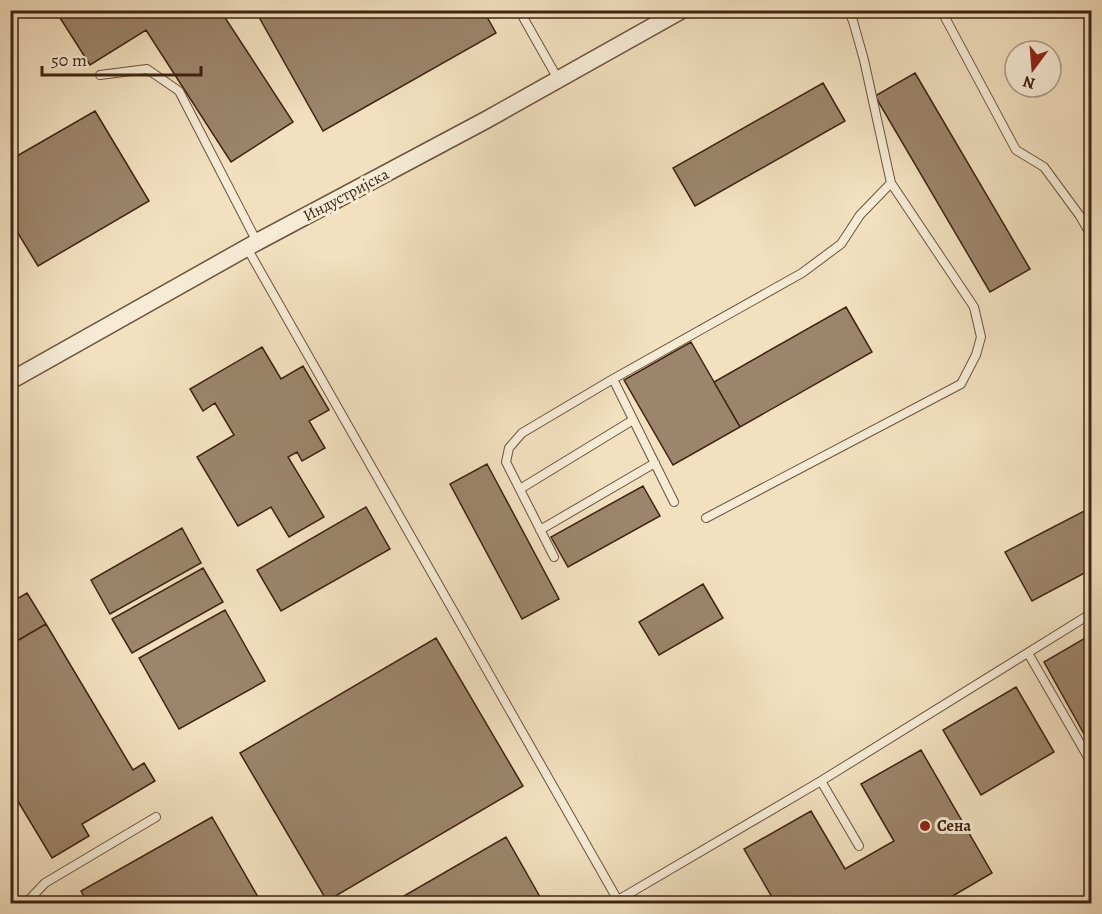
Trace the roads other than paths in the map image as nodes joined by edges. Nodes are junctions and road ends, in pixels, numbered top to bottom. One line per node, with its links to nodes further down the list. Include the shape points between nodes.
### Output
1 (519, 10): 6 (lane)
2 (682, 10): 6 (street, Индустријска)
3 (848, 10): 7 (lane, via 864,60)
4 (941, 10): 8 (lane, via 1016,150 1044,167)
5 (100, 75): 9 (lane, via 147,69 179,91)
6 (558, 79): 9 (street, Индустријска)
7 (891, 183): 10 (lane, via 860,215 841,244 802,273); 16 (lane, via 974,307 981,337 961,384)
8 (1092, 237)
9 (252, 245): 11 (street, Индустријска); 27 (lane)
10 (613, 379): 12 (lane); 14 (lane, via 522,433 509,448 506,462)
11 (10, 381)
12 (633, 420): 13 (lane); 14 (lane)
13 (655, 464): 15 (lane); 17 (lane)
14 (520, 489): 17 (lane)
15 (674, 502)
16 (706, 518)
17 (540, 530): 18 (lane)
18 (554, 557)
19 (1092, 613): 20 (lane)
20 (1028, 653): 21 (lane); 22 (lane)
21 (1092, 764)
22 (820, 781): 24 (lane); 27 (lane)
23 (156, 817): 26 (lane, via 45,883)
24 (859, 846)
25 (10, 899): 26 (lane)
26 (30, 902)
27 (619, 902)

